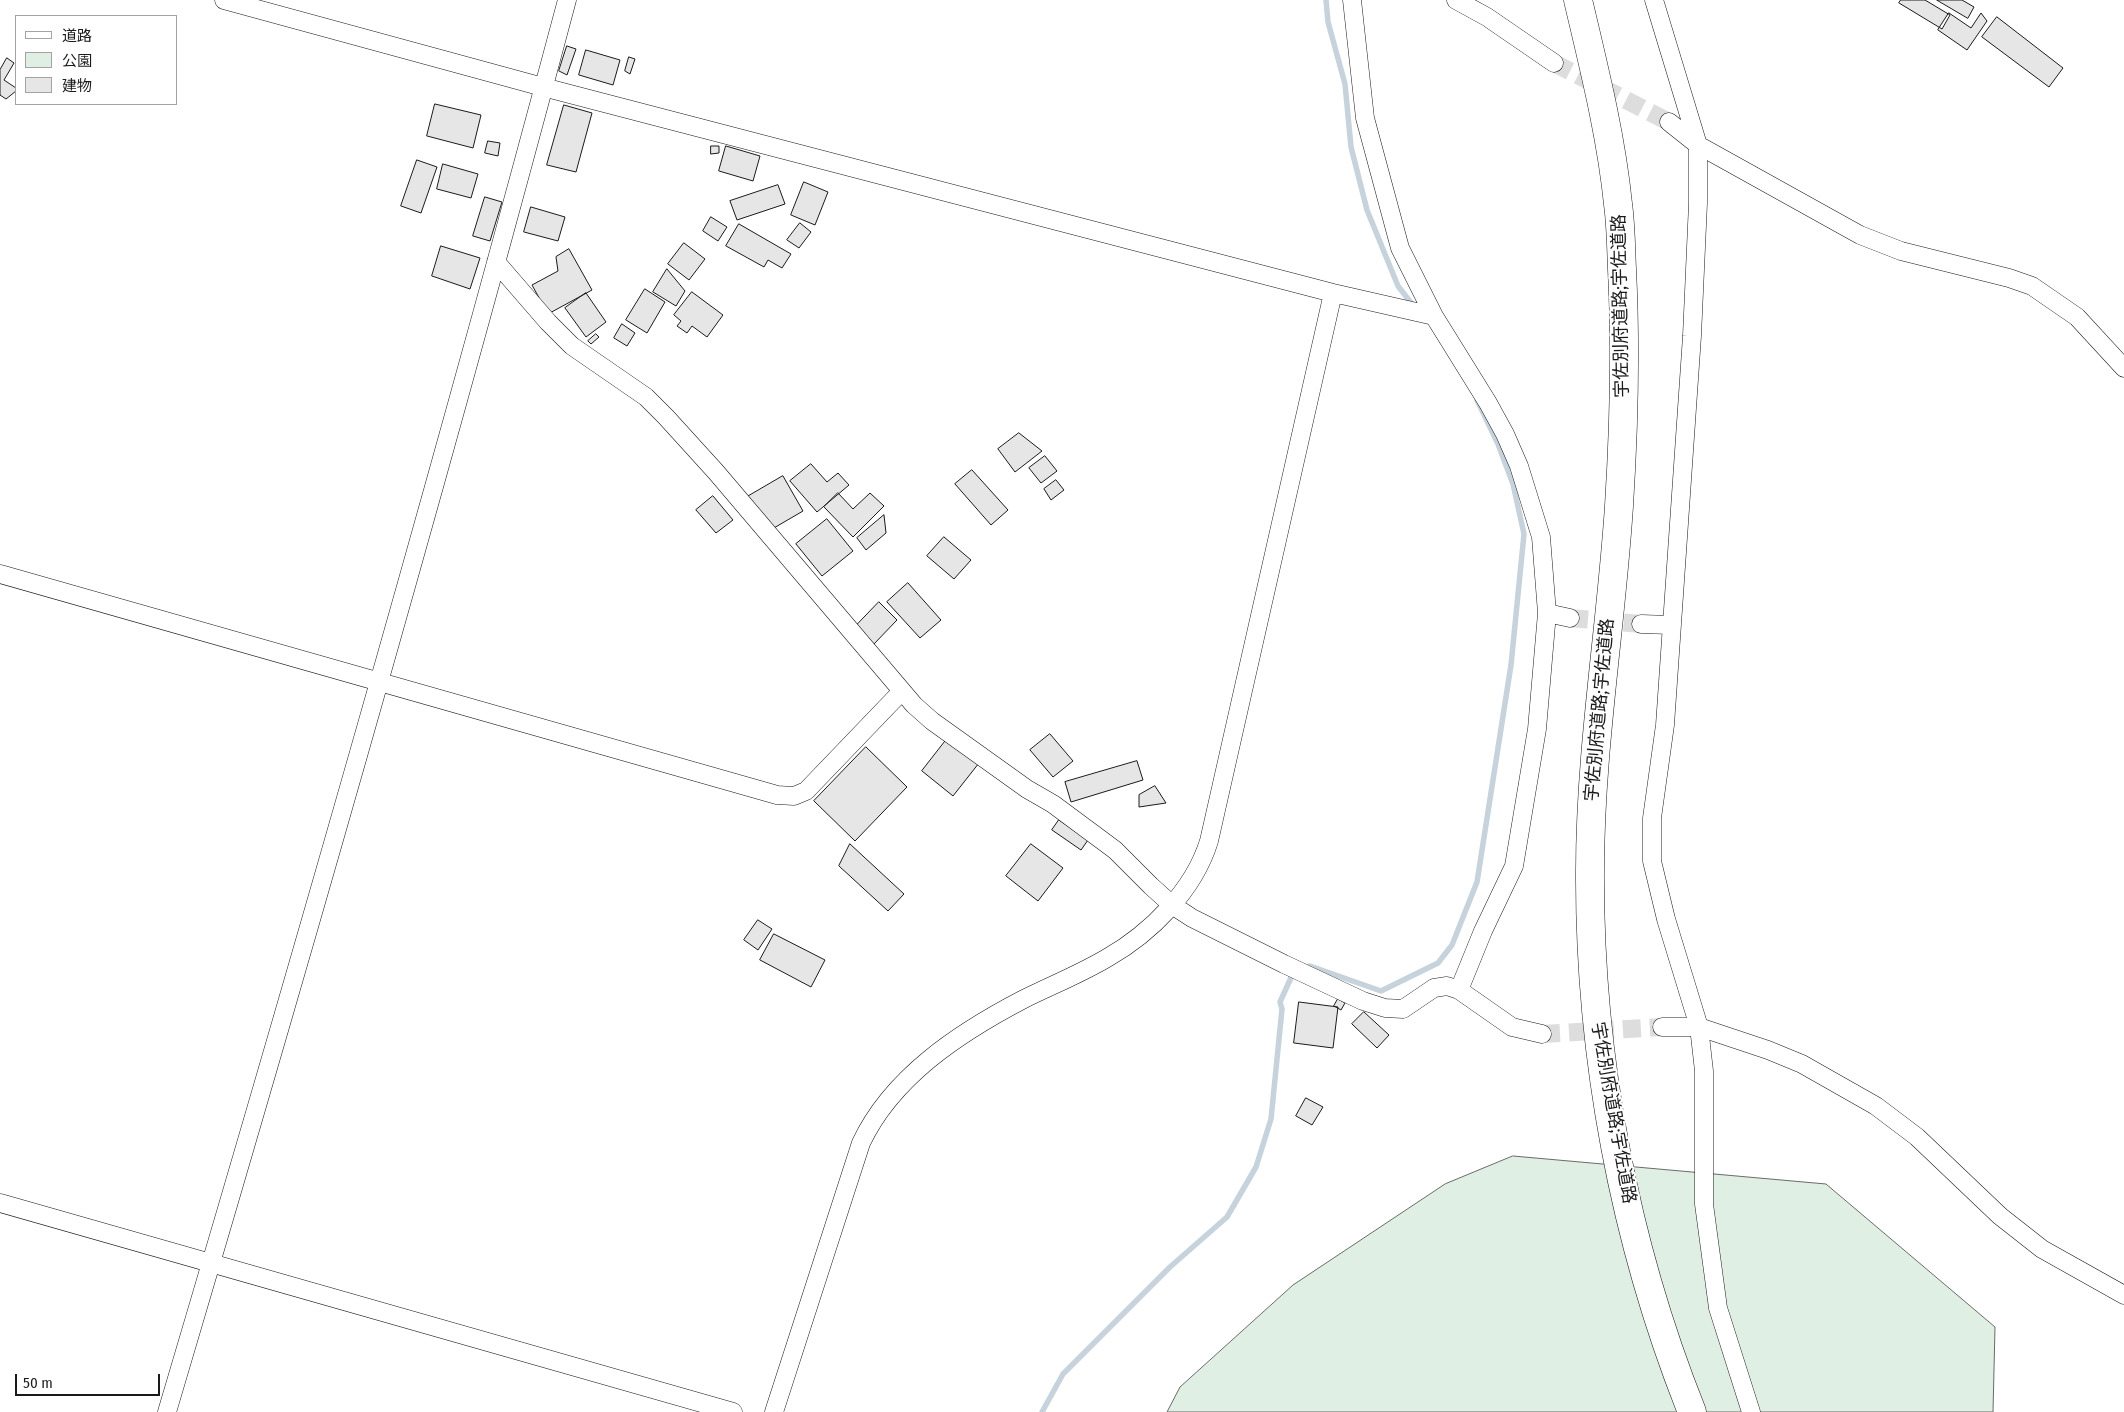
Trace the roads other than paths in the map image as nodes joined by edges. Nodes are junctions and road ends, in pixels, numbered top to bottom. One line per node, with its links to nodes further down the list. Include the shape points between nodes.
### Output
1 (224, 0): 8 (street)
2 (567, 0): 8 (street)
3 (1352, 0): 13 (street, via 1365,118 1379,177 1400,248)
4 (1456, 0): 7 (street)
5 (1578, 0): 33 (highway, 宇佐別府道路;宇佐道路, via 1607,123 1618,206 1625,337 1619,508 1591,812 1595,1001 1608,1108 1631,1221 1668,1347)
6 (1654, 0): 10 (street)
7 (1554, 63)
8 (543, 87): 11 (street); 12 (street)
9 (1669, 122): 10 (street)
10 (1698, 145): 14 (street, via 1860,235 1901,251 2032,286 2077,317); 19 (street, via 1692,336)
11 (496, 262): 20 (street); 21 (street, via 572,346 646,397 666,417)
12 (1333, 293): 13 (street); 22 (street, via 1209,841 1191,882)
13 (1434, 316): 16 (street, via 1488,403 1519,466 1541,536)
14 (2124, 368)
15 (0, 574): 20 (street)
16 (1547, 613): 17 (street); 23 (street, via 1537,729 1514,866)
17 (1570, 618)
18 (1641, 624): 19 (street)
19 (1671, 625): 25 (street, via 1665,725 1652,818 1652,861)
20 (380, 680): 21 (street, via 777,795 794,796 806,791); 28 (street)
21 (902, 691): 22 (street, via 932,721 1115,850)
22 (1172, 905): 23 (street, via 1209,928 1363,1001 1385,1008 1403,1009 1434,988 1447,986); 32 (street, via 1131,942 1107,958 1021,1001 936,1054 910,1075 886,1102 861,1143)
23 (1459, 990): 26 (street, via 1512,1027)
24 (1662, 1027): 25 (street)
25 (1699, 1027): 29 (street, via 1802,1064 1876,1106 1917,1137 2000,1216 2042,1250); 34 (street, via 1704,1071 1705,1213 1718,1308)
26 (1542, 1034)
27 (0, 1203): 28 (street)
28 (211, 1264): 30 (street); 31 (street)
29 (2124, 1295)
30 (167, 1412)
31 (733, 1412)
32 (774, 1412)
33 (1692, 1412)
34 (1751, 1412)

